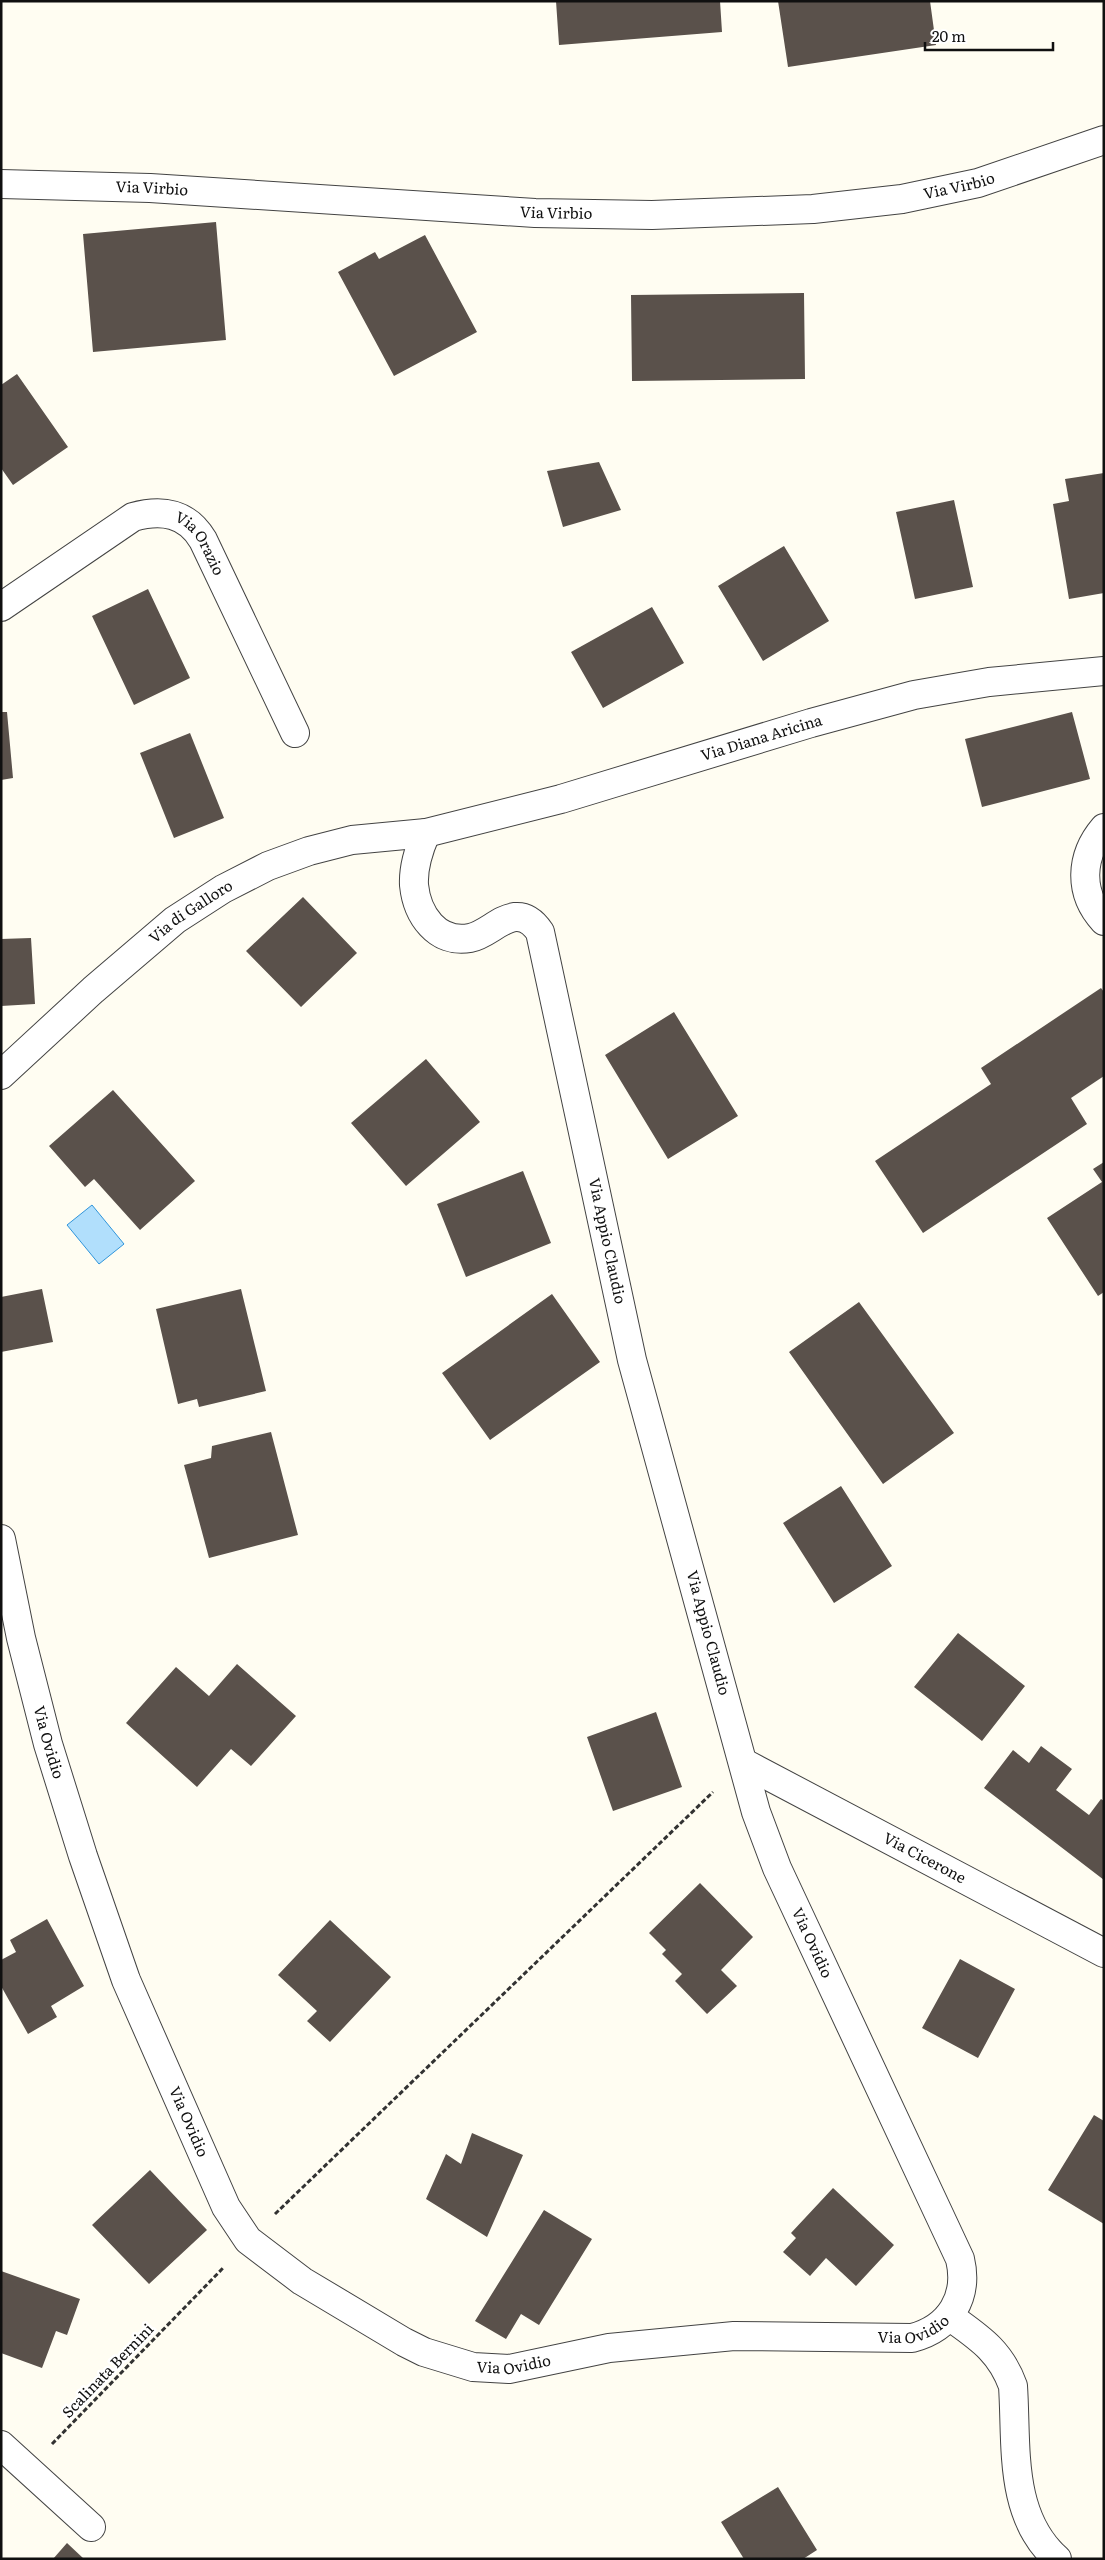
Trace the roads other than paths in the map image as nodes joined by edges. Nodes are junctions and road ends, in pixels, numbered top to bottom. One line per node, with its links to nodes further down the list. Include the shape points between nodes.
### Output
1 (1104, 140): 2 (street, Via Virbio, via 978,183 902,199 813,209 652,215 535,213 150,188)
2 (1, 184)
3 (1, 607): 5 (street, Via Orazio, via 133,516 150,512 182,518 196,528 203,540)
4 (1104, 671): 7 (street, Via Diana Aricina, via 1007,680 914,695 561,799)
5 (295, 733)
6 (1104, 828): 8 (street, via 1091,845 1084,876 1090,902)
7 (426, 833): 9 (street, Via di Galloro, via 352,840 318,849 268,866 223,889 176,920 101,983); 11 (street, Via Appio Claudio, via 417,858 414,885 421,912 437,931 452,938 471,938 515,917 530,920 540,932 632,1360)
8 (1104, 921)
9 (1, 1075)
10 (1, 1538): 13 (street, Via Ovidio, via 21,1638 48,1744 126,1980 226,2207 248,2240 302,2281 404,2342 449,2360 484,2369 516,2368 609,2348 734,2336 912,2338 934,2330)
11 (744, 1763): 12 (street, Via Cicerone); 13 (street, Via Ovidio, via 761,1828 777,1868 956,2247 963,2271 963,2288)
12 (1104, 1953)
13 (949, 2316): 16 (street, via 992,2348 1008,2372 1013,2386 1018,2483 1034,2528)
14 (1, 2445): 15 (street)
15 (91, 2527)
16 (1057, 2559)

